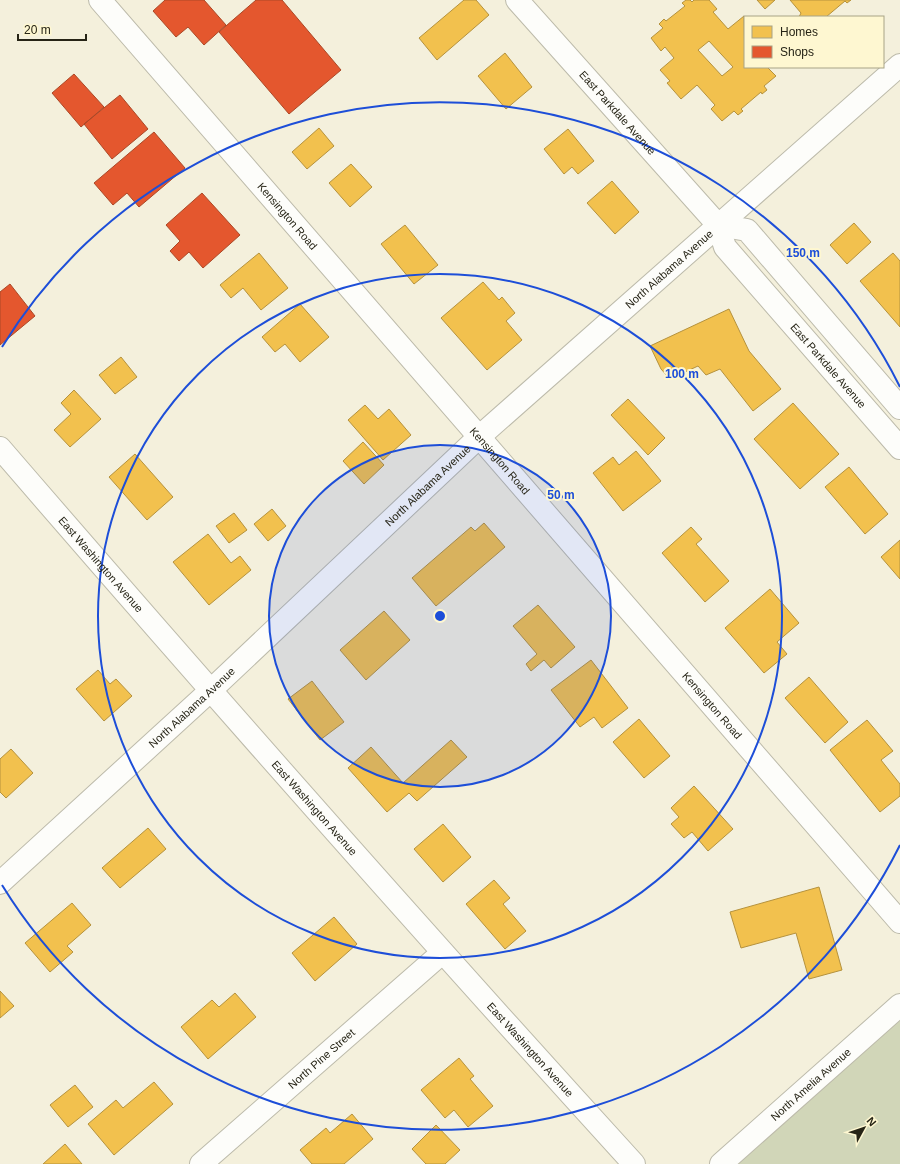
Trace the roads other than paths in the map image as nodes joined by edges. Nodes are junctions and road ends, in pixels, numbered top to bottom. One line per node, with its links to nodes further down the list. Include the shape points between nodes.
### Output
1 (100, 0): 6 (street, Kensington Road)
2 (517, 0): 4 (street, East Parkdale Avenue)
3 (900, 65): 4 (street, North Alabama Avenue)
4 (718, 225): 5 (street, via 747,230); 6 (street, North Alabama Avenue); 8 (street, East Parkdale Avenue, via 725,247)
5 (900, 408)
6 (479, 437): 9 (street, North Alabama Avenue); 11 (street, Kensington Road)
7 (0, 448): 9 (street, East Washington Avenue)
8 (900, 448)
9 (210, 691): 10 (street, North Alabama Avenue); 12 (street, East Washington Avenue)
10 (0, 883)
11 (900, 922)
12 (442, 953): 14 (street, North Pine Street); 15 (street, East Washington Avenue)
13 (900, 1005): 16 (street, North Amelia Avenue)
14 (201, 1164)
15 (634, 1164)
16 (721, 1164)

